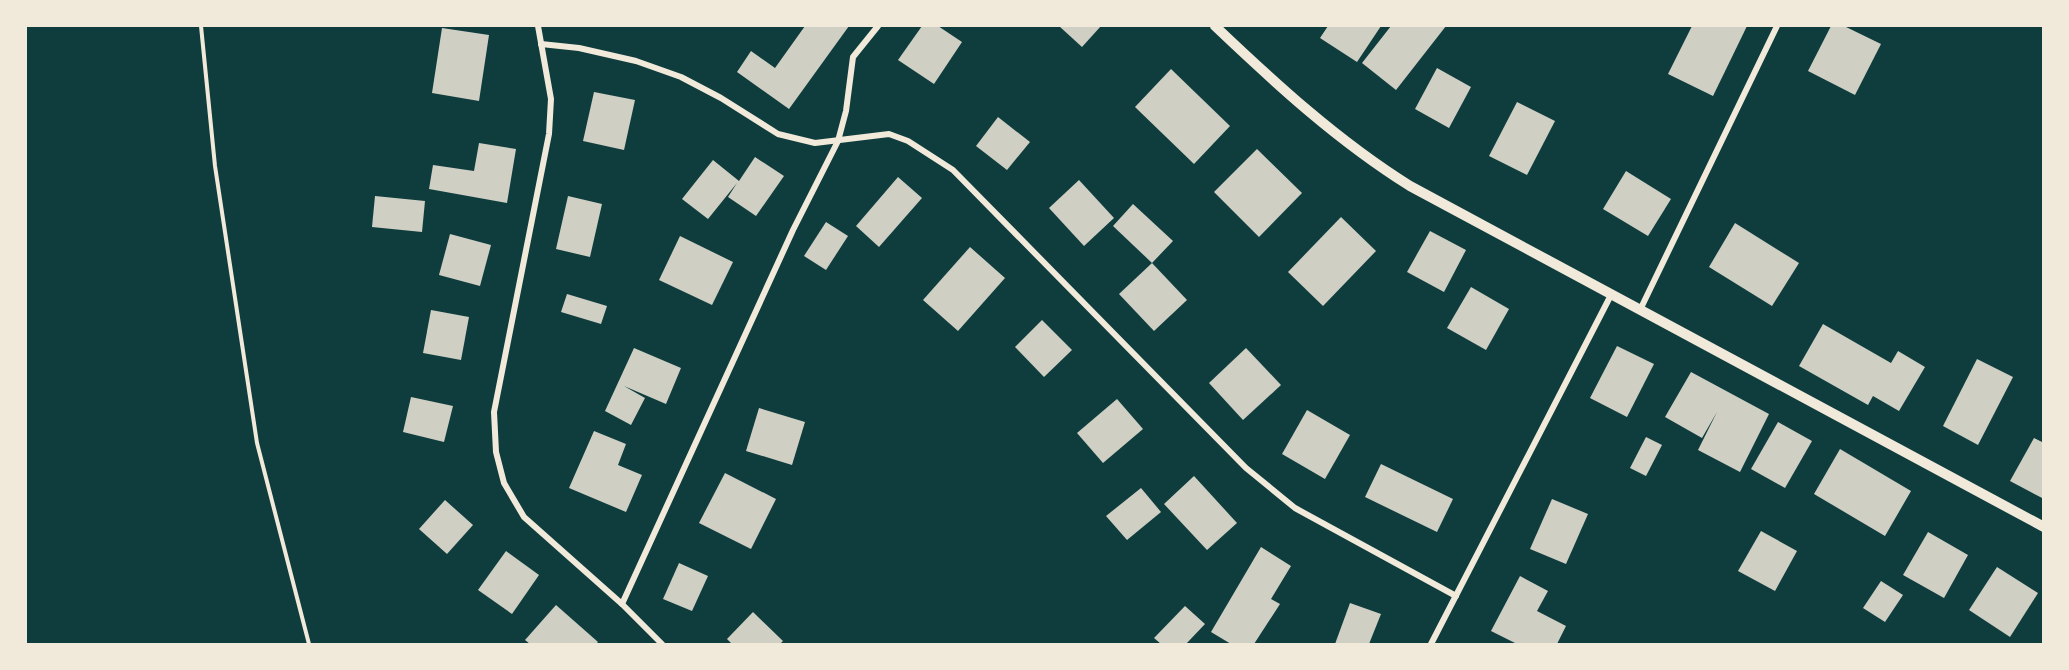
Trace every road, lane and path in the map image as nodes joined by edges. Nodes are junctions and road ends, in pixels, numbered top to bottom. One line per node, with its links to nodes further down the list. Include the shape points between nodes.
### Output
1 (201, 26): 13 (path, via 216,166 257,443)
2 (538, 26): 6 (street)
3 (878, 26): 7 (street, via 854,57)
4 (1215, 26): 8 (street, via 1299,104 1378,166)
5 (1777, 26): 9 (street)
6 (541, 44): 7 (street, via 636,61 721,98 778,134 815,143); 12 (street, via 551,99 549,134 494,412 496,452 504,483 524,516)
7 (838, 141): 11 (street, via 889,134 908,141 953,170 1246,468 1295,508); 12 (street, via 793,230)
8 (1611, 295): 9 (street); 11 (street)
9 (1640, 311): 10 (street)
10 (2043, 527)
11 (1456, 596): 15 (street)
12 (622, 604): 14 (street)
13 (309, 645)
14 (662, 645)
15 (1431, 645)

